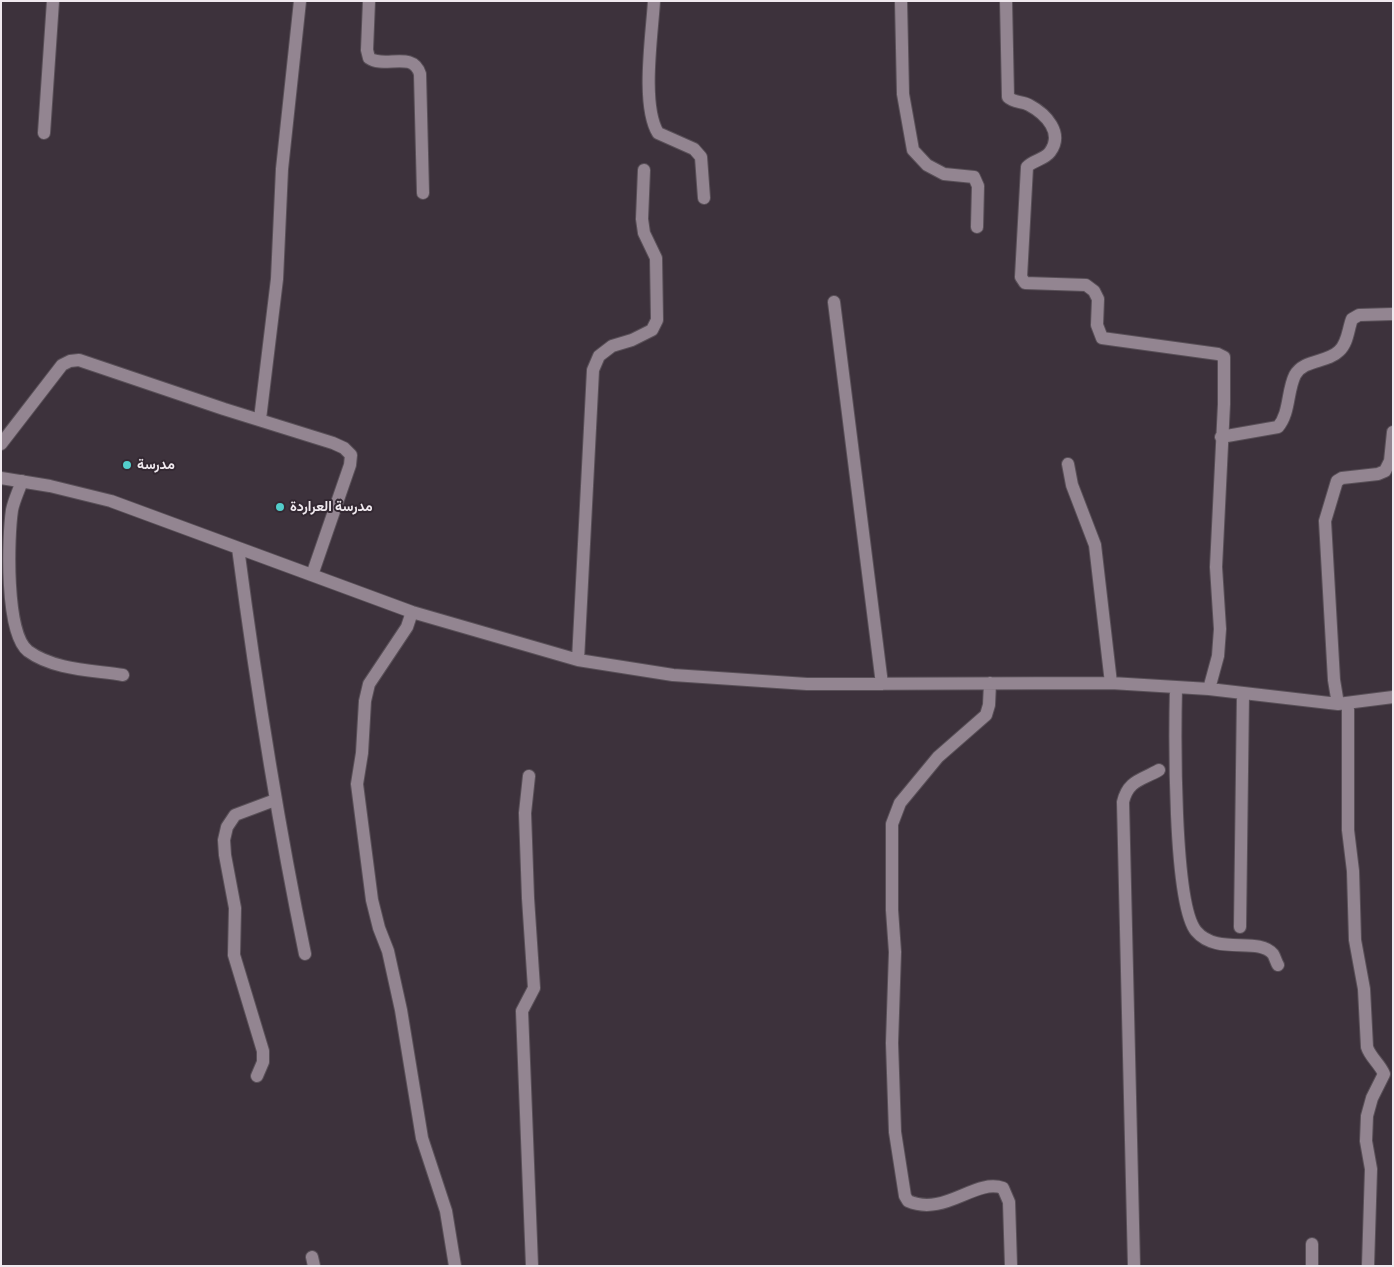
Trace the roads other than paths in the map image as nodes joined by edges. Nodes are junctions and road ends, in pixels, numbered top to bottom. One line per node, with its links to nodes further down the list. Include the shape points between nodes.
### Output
1 (53, 1): 7 (street)
2 (300, 1): 14 (street, via 282,169 277,279)
3 (369, 1): 9 (street, via 369,58 406,61 416,66 420,74)
4 (654, 1): 10 (street, via 649,71 651,117 658,134 694,148 701,157)
5 (901, 1): 11 (street, via 903,94 913,150 926,165 944,174 974,177 978,186)
6 (1006, 1): 16 (street, via 1008,96 1012,101 1028,104 1047,118 1054,128 1055,141 1050,153 1027,167 1021,277 1025,283 1086,285 1090,288 1098,299 1097,325 1102,338 1224,357)
7 (44, 134)
8 (644, 170): 24 (street, via 642,219 644,233 656,258 657,320 652,330 612,346 599,356 593,370)
9 (423, 194)
10 (704, 198)
11 (977, 227)
12 (834, 302): 27 (street)
13 (1393, 314): 16 (street, via 1359,315 1352,319 1346,342 1339,351 1300,369 1278,427)
14 (260, 420): 17 (street, via 89,362 70,360 56,372); 22 (street, via 333,443 351,455)
15 (1393, 432): 33 (street, via 1386,471 1337,481 1325,522 1334,680)
16 (1221, 437): 30 (street, via 1216,567 1220,629 1218,656)
17 (1, 444)
18 (1068, 464): 26 (street, via 1072,485 1095,545)
19 (1, 478): 20 (street)
20 (22, 481): 21 (street, via 111,501); 25 (street, via 10,526 10,585 13,619 19,639 32,654 55,664)
21 (238, 548): 22 (street); 36 (street)
22 (312, 575): 23 (street)
23 (412, 612): 24 (street); 42 (street, via 407,628 369,684 357,784 372,900 388,951 422,1138 446,1211)
24 (578, 660): 27 (street, via 673,675 806,684)
25 (123, 675)
26 (1110, 683): 28 (street); 29 (street)
27 (882, 684): 28 (street)
28 (990, 684): 44 (street, via 990,705 986,715 938,757 900,803 892,824 895,1132 908,1201 933,1206 990,1186 1003,1188 1009,1202)
29 (1176, 687): 30 (street); 39 (street, via 1175,757 1186,907 1196,931 1214,944 1262,948 1273,954)
30 (1209, 689): 31 (street)
31 (1244, 693): 33 (street); 37 (street)
32 (1393, 697): 33 (street)
33 (1343, 703): 47 (street, via 1355,940 1364,989 1367,1047 1384,1074 1366,1116 1371,1169)
34 (1159, 770): 45 (street, via 1131,784 1123,802)
35 (529, 776): 43 (street, via 526,836 534,988 522,1011)
36 (275, 800): 38 (street); 40 (street, via 235,815 224,840 235,908 234,954 263,1051 263,1062)
37 (1240, 927)
38 (305, 954)
39 (1278, 965)
40 (257, 1076)
41 (1312, 1244): 46 (street)
42 (455, 1266)
43 (532, 1266)
44 (1011, 1266)
45 (1134, 1266)
46 (1312, 1266)
47 (1368, 1266)

